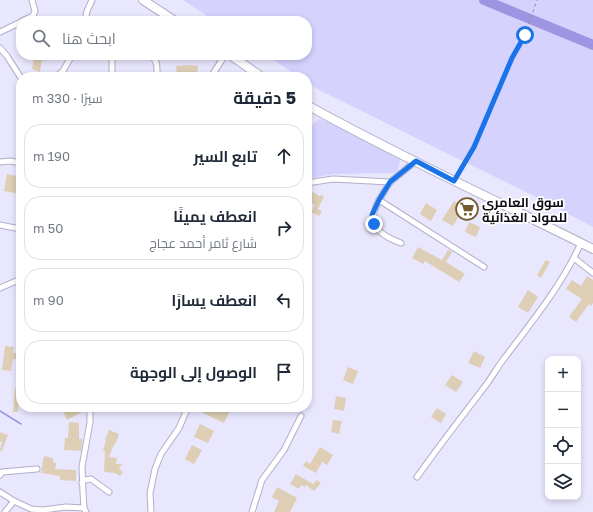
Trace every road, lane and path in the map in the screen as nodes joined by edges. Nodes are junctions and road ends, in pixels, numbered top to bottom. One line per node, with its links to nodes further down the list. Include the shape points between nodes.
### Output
1 (32, 0): 5 (street, via 35,11)
2 (92, 0): 6 (street)
3 (143, 0): 7 (main road)
4 (537, 0): 26 (path, via 525,35 512,58 474,147)
5 (33, 16)
6 (86, 16)
7 (167, 16)
8 (16, 24): 9 (street)
9 (0, 32)
10 (0, 48): 16 (street)
11 (69, 60): 17 (street)
12 (112, 60): 18 (street)
13 (155, 60): 19 (street)
14 (222, 60): 20 (street)
15 (237, 60): 21 (main road)
16 (17, 72)
17 (61, 72)
18 (112, 72)
19 (157, 72)
20 (214, 72)
21 (255, 72)
22 (312, 108): 23 (main road)
23 (416, 161): 26 (main road); 28 (street)
24 (0, 162): 25 (street)
25 (16, 162)
26 (454, 181): 33 (main road)
27 (312, 182): 28 (street, via 333,179)
28 (390, 182): 29 (street)
29 (379, 200): 32 (street, via 372,215 374,224 380,233); 36 (street)
30 (0, 226): 31 (street)
31 (16, 228)
32 (401, 243)
33 (581, 243): 34 (main road); 35 (street)
34 (593, 250)
35 (574, 258): 37 (street); 45 (street, via 518,342)
36 (484, 267)
37 (593, 273)
38 (16, 281): 39 (street)
39 (0, 288)
40 (90, 412): 46 (street)
41 (186, 412): 52 (street, via 155,469 151,486)
42 (301, 416): 53 (street, via 280,455 262,480)
43 (37, 469): 44 (street, via 2,472)
44 (0, 475)
45 (417, 477)
46 (82, 483): 48 (street, via 91,479); 50 (street)
47 (1, 491): 49 (street)
48 (109, 492)
49 (14, 501): 50 (street, via 31,509 66,507); 51 (street)
50 (85, 510)
51 (5, 512)
52 (150, 512)
53 (252, 512)

